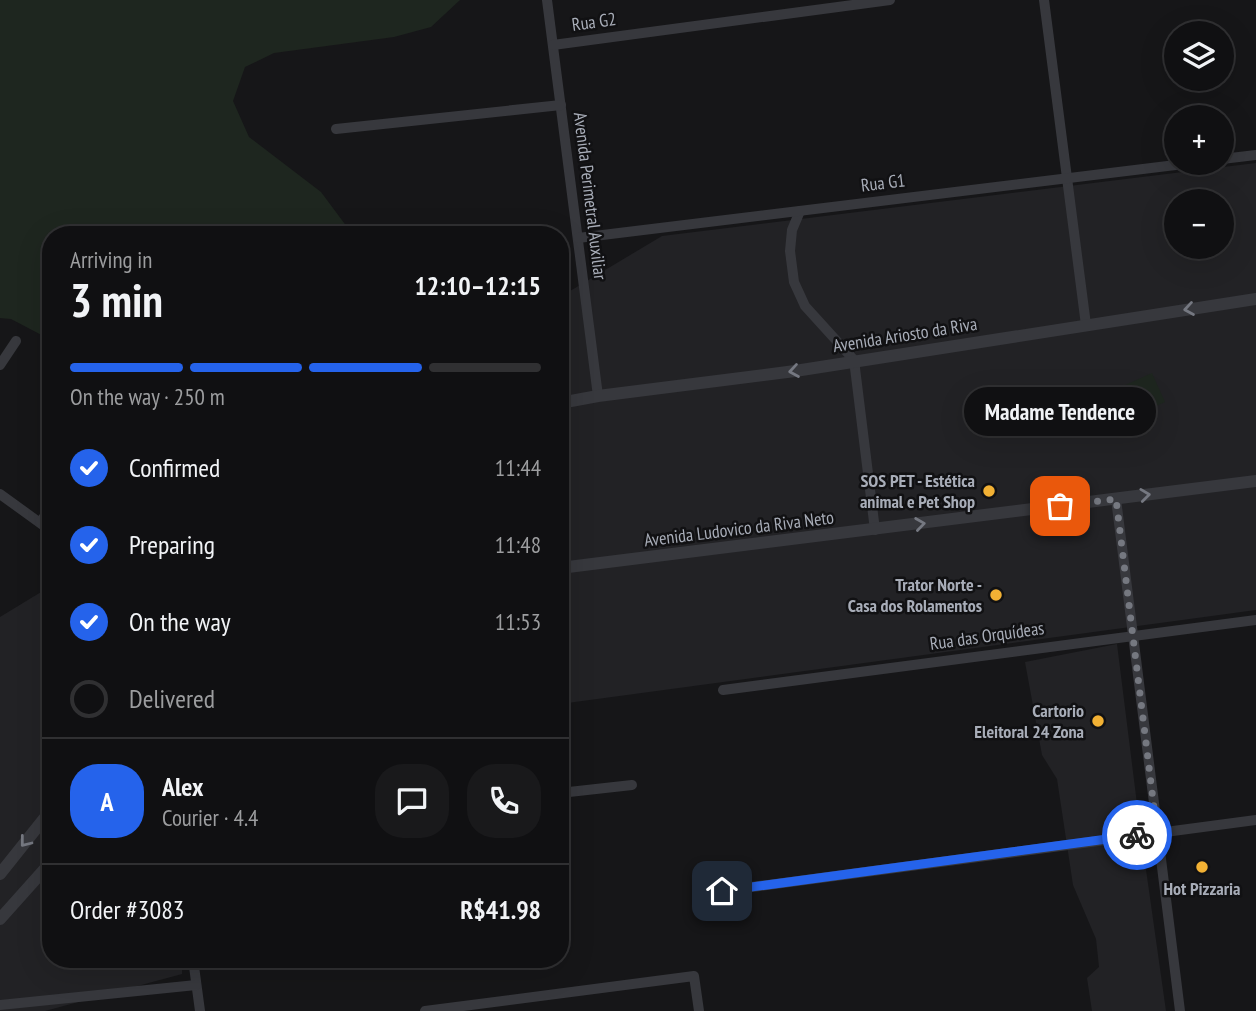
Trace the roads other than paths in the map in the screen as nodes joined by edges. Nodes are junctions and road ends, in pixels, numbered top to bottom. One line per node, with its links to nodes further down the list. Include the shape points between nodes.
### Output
1 (547, 0): 4 (street, Avenida Perimetral Auxiliar)
2 (890, 0): 4 (street, Rua G2)
3 (1044, 0): 10 (street)
4 (553, 45): 5 (street, Avenida Perimetral Auxiliar)
5 (561, 105): 6 (street); 12 (street, Avenida Perimetral Auxiliar)
6 (336, 129)
7 (1256, 155): 8 (street)
8 (1234, 158)
9 (1164, 166): 10 (street, Rua G1)
10 (1067, 178): 11 (street, Rua G1); 14 (street)
11 (800, 211): 12 (street, Rua G1); 16 (street, via 789,251 794,282 806,306)
12 (578, 238): 18 (street, Avenida Perimetral Auxiliar)
13 (1256, 299): 14 (street, Avenida Ariosto da Riva, one-way to 14)
14 (1086, 325): 16 (street, Avenida Ariosto da Riva)
15 (16, 341): 17 (street)
16 (854, 360): 18 (street, Avenida Ariosto da Riva, one-way to 18); 25 (street)
17 (0, 365)
18 (598, 396): 19 (street, Avenida Ariosto da Riva)
19 (569, 401)
20 (1256, 481): 22 (street, Avenida Ludovico da Riva Neto, one-way to 20)
21 (0, 494): 24 (street)
22 (1116, 499): 25 (street, Avenida Ludovico da Riva Neto, one-way to 22); 28 (street)
23 (42, 519): 24 (street)
24 (40, 522)
25 (876, 530): 26 (street, Avenida Ludovico da Riva Neto)
26 (569, 567)
27 (1256, 620): 28 (street, Rua das Orquídeas)
28 (1133, 634): 29 (street, Rua das Orquídeas); 34 (street)
29 (723, 690)
30 (632, 785): 31 (street)
31 (569, 792)
32 (1256, 820): 34 (street)
33 (42, 821): 36 (street, one-way to 36)
34 (1157, 832): 37 (street); 45 (street)
35 (42, 872): 38 (street)
36 (0, 874)
37 (722, 891)
38 (0, 919)
39 (194, 968): 40 (street)
40 (196, 985): 41 (street); 42 (street)
41 (0, 1006)
42 (200, 1011)
43 (425, 1011): 44 (street, via 694,976)
44 (699, 1011)
45 (1180, 1011)

